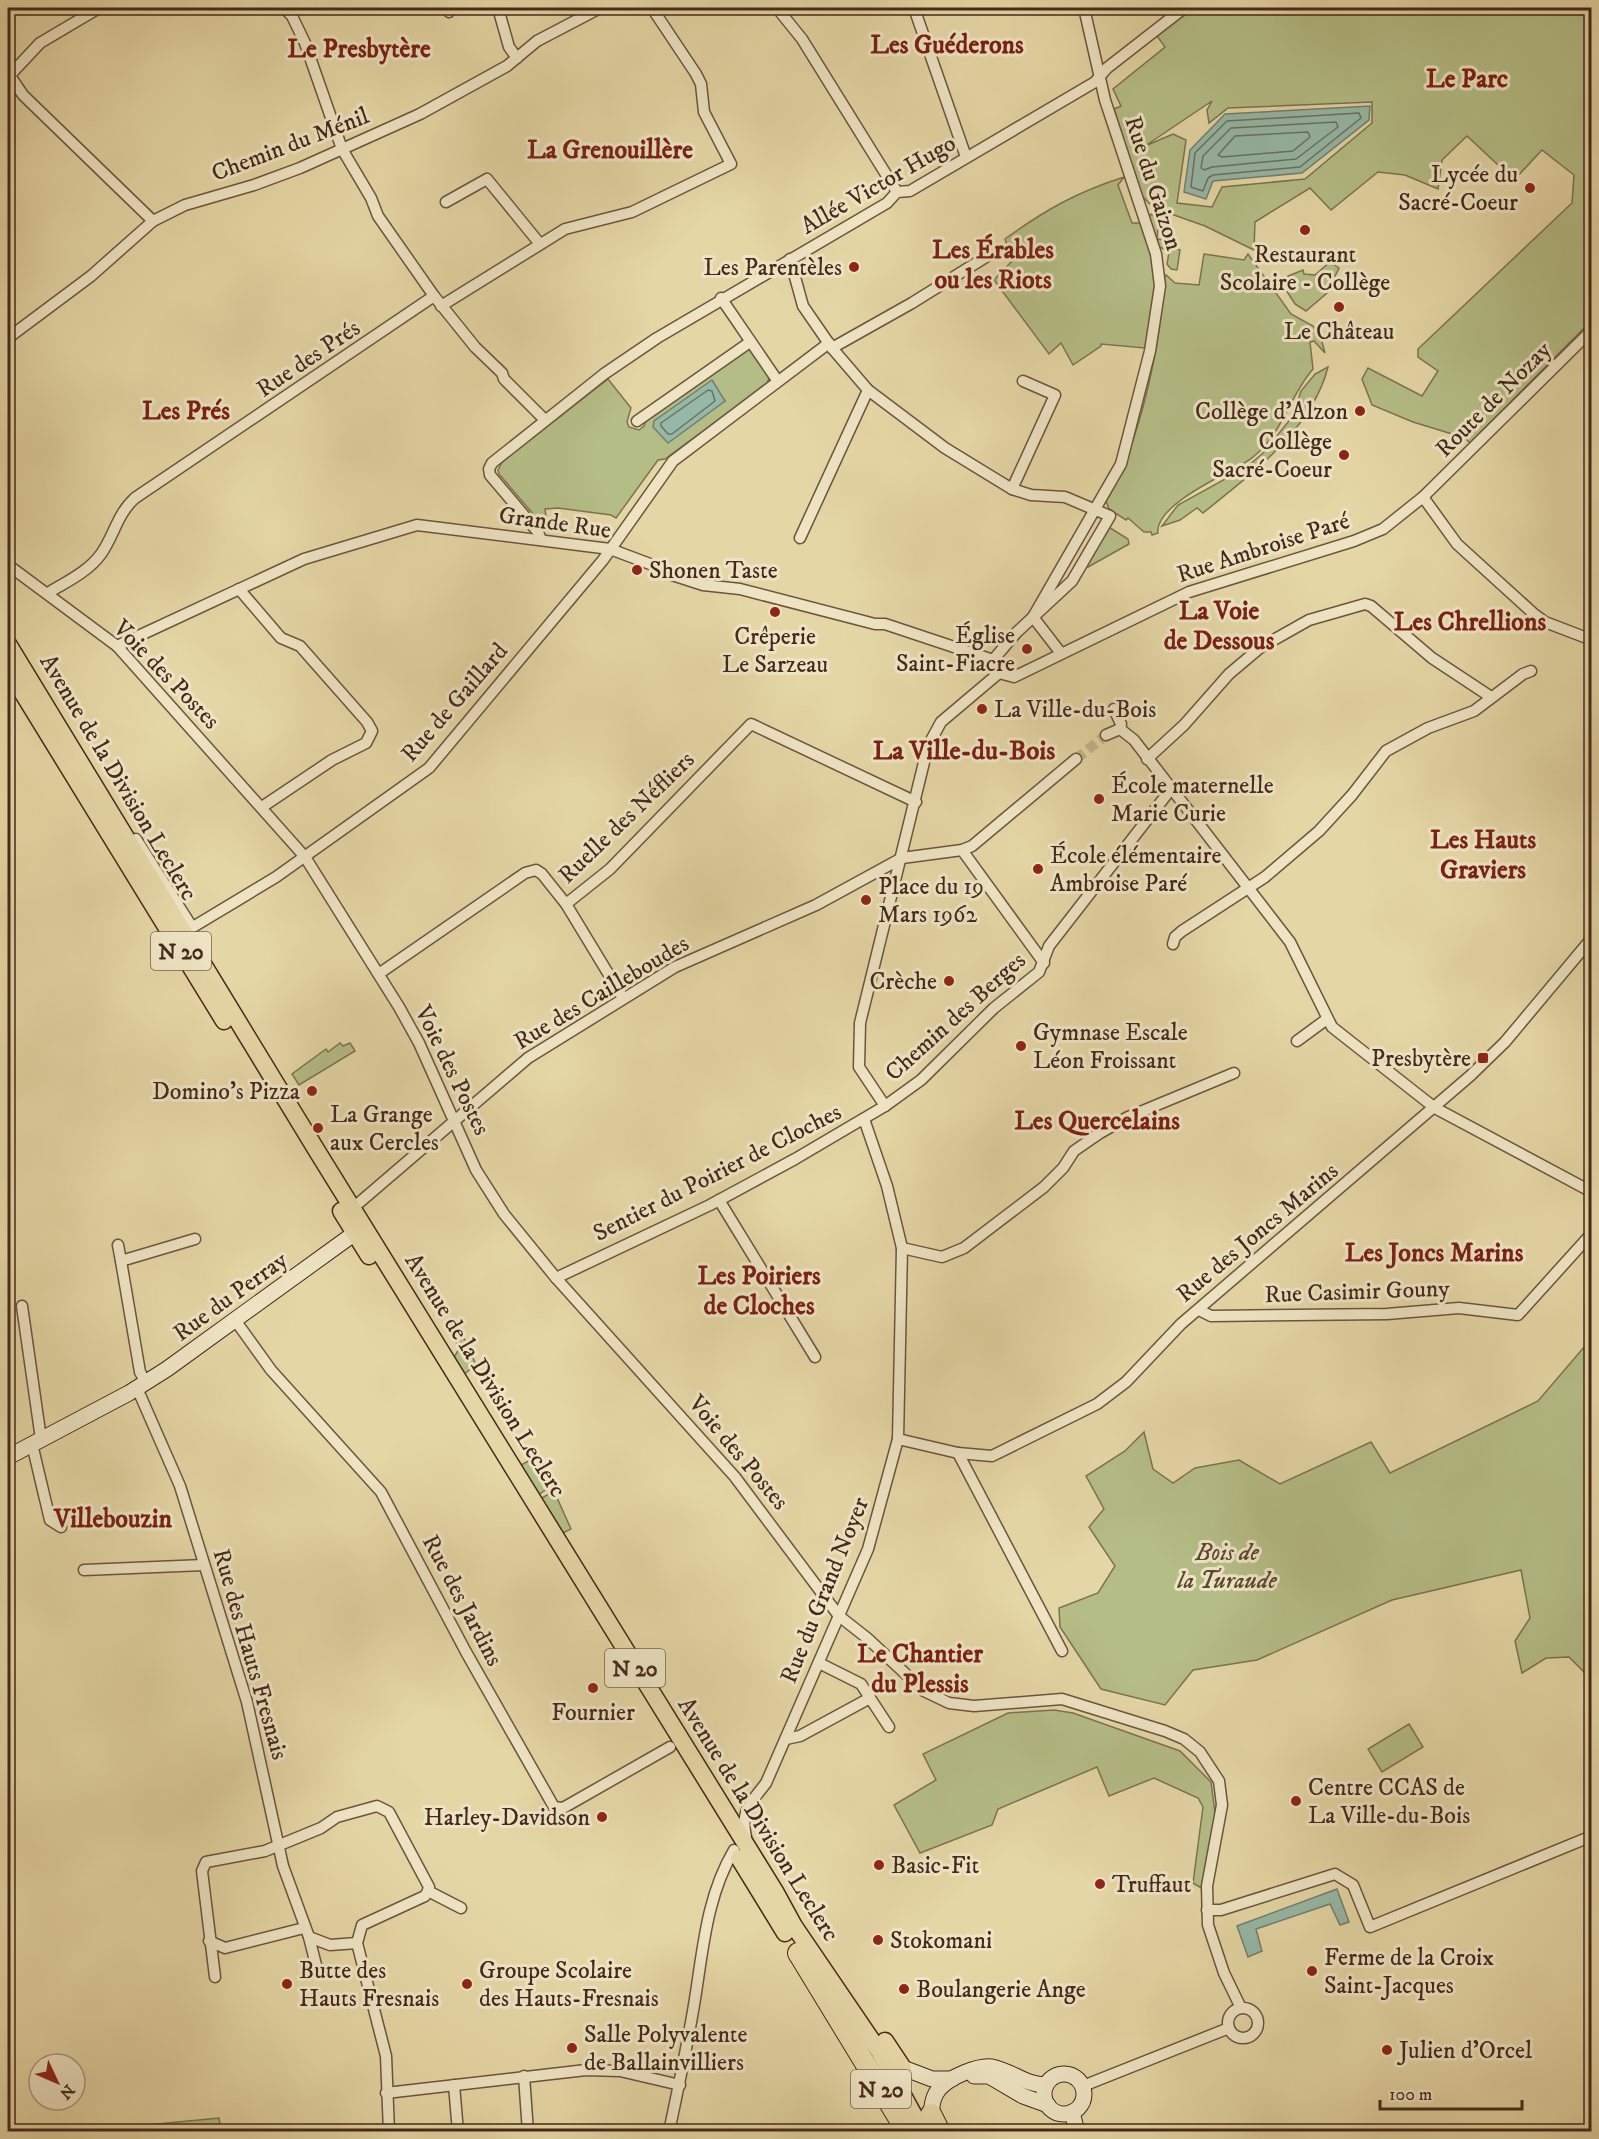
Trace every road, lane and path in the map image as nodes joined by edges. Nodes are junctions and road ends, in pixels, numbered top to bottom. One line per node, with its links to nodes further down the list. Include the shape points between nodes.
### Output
1 (99, 8): 11 (street, via 40,43)
2 (284, 8): 13 (street, via 304,43)
3 (498, 8): 10 (street, via 509,47)
4 (600, 8): 10 (street, Chemin du Ménil, via 537,41)
5 (652, 8): 18 (street, via 696,74 704,112 731,164 632,212 565,229)
6 (777, 8): 15 (street, via 802,39)
7 (914, 8): 14 (street)
8 (1084, 8): 12 (street, Rue du Gaizon)
9 (1184, 8): 12 (street, Allée Victor Hugo)
10 (517, 58): 13 (street, Chemin du Ménil, via 460,93)
11 (9, 74): 17 (street, via 23,95)
12 (1098, 78): 14 (street, Allée Victor Hugo); 35 (street, Rue du Gaizon, via 1159,264 1160,290 1131,433 1121,464)
13 (342, 149): 17 (street, Chemin du Ménil, via 254,185 185,205); 21 (street, via 386,230)
14 (966, 157): 15 (street, Allée Victor Hugo, via 910,191)
15 (897, 192): 20 (street, Allée Victor Hugo, via 887,203)
16 (446, 202): 18 (street, via 487,179)
17 (153, 221): 25 (street, Chemin du Ménil, via 91,276)
18 (540, 244): 23 (street)
19 (989, 255): 27 (street, Rue de Gaillard, via 912,303)
20 (790, 259): 22 (street, Allée Victor Hugo); 27 (street, via 803,306)
21 (434, 297): 23 (street); 41 (street, Rue des Prés, via 135,498 120,515 92,566)
22 (722, 298): 26 (street); 31 (street, Allée Victor Hugo, via 604,374)
23 (441, 306): 31 (street, via 502,373 504,380)
24 (1592, 330): 34 (street, Route de Nozay)
25 (8, 338)
26 (750, 342): 28 (street); 32 (street, via 646,411)
27 (830, 345): 28 (street, Rue de Gaillard); 30 (street)
28 (777, 380): 38 (street, Rue de Gaillard, via 673,461)
29 (1023, 381): 33 (street, via 1055,395)
30 (868, 390): 33 (street, via 945,448); 36 (street)
31 (545, 420): 37 (street, Allée Victor Hugo, via 489,469)
32 (637, 421)
33 (1012, 489): 35 (street, via 1030,495 1065,496)
34 (1423, 497): 43 (street, via 1457,544 1534,614); 46 (street, Rue Ambroise Paré, via 1371,535 1189,592)
35 (1097, 508): 42 (street, Rue du Gaizon); 42 (street, Rue du Gaizon, via 1110,516 1072,581)
36 (800, 538)
37 (541, 540): 38 (street, Grande Rue); 40 (street, Grande Rue, via 417,525 304,560)
38 (610, 549): 47 (street, Grande Rue, via 708,586 721,585 885,624); 63 (street, Rue de Gaillard, via 429,768)
39 (8, 565): 41 (street, Voie des Postes)
40 (239, 589): 44 (street, Grande Rue); 61 (street, via 281,638 300,646 372,731 366,743 332,760)
41 (48, 593): 44 (street, Voie des Postes)
42 (1033, 616): 46 (street); 47 (street, Rue du Gaizon)
43 (1592, 640)
44 (117, 646): 61 (street, Voie des Postes)
45 (10, 647): 55 (main road, Avenue de la Division Leclerc / N 20); 58 (street, via 19,646)
46 (1060, 652): 50 (street, Rue Ambroise Paré, via 1014,677)
47 (993, 660): 50 (street)
48 (8, 669): 85 (main road, Avenue de la Division Leclerc / N 20)
49 (1531, 671): 51 (street)
50 (999, 673): 60 (street, via 935,731)
51 (1491, 697): 57 (street, via 1432,658 1365,604 1309,620 1261,647); 67 (street, via 1474,711 1428,728 1386,751 1319,831)
52 (1113, 709): 53 (street)
53 (1120, 729): 54 (street); 57 (street, via 1134,740)
54 (1106, 735)
55 (69, 743): 58 (street); 69 (main road, Avenue de la Division Leclerc / N 20)
56 (1076, 759): 62 (street, via 972,846)
57 (1147, 759): 59 (street)
58 (87, 761): 69 (street)
59 (1171, 789): 67 (street); 72 (street, Chemin des Berges, via 1049,946)
60 (916, 802): 64 (street); 68 (street, Ruelle des Néfliers, via 751,724 610,869)
61 (262, 807): 63 (street, Voie des Postes)
62 (962, 850): 64 (street, Rue des Cailleboudes); 72 (street)
63 (305, 857): 69 (street, Rue de Gaillard); 73 (street, Voie des Postes)
64 (902, 858): 65 (street, Rue des Cailleboudes); 66 (street)
65 (885, 866): 66 (street); 74 (street, Rue des Cailleboudes, via 816,905 675,967)
66 (897, 876): 78 (street, via 864,1002 858,1057 861,1072)
67 (1249, 888): 71 (street, via 1182,931); 75 (street, via 1290,942)
68 (566, 904): 73 (street, Ruelle des Néfliers, via 542,873 525,873); 74 (street)
69 (188, 930): 84 (main road, Avenue de la Division Leclerc / N 20)
70 (1592, 938): 79 (street, Rue des Joncs Marins, via 1505,1042)
71 (1173, 944)
72 (1044, 963): 78 (street, Chemin des Berges, via 1039,972 994,1008 921,1080)
73 (380, 973): 81 (street, Voie des Postes)
74 (623, 998): 81 (street, Rue des Cailleboudes, via 528,1058)
75 (1327, 1019): 76 (street); 79 (street)
76 (1297, 1041)
77 (1234, 1073): 89 (street, via 1128,1117 1100,1133 1074,1151 1044,1187 964,1248 942,1257)
78 (885, 1106): 80 (street, Chemin des Berges)
79 (1435, 1108): 82 (street); 93 (street, Rue des Joncs Marins)
80 (864, 1119): 83 (street, Sentier du Poirier de Cloches); 89 (street, Rue du Grand Noyer, via 887,1186)
81 (455, 1120): 84 (street, Rue des Cailleboudes); 91 (street, Voie des Postes, via 490,1193)
82 (1592, 1192)
83 (719, 1200): 91 (street, Sentier du Poirier de Cloches); 95 (street)
84 (353, 1208): 85 (street); 113 (main road, Avenue de la Division Leclerc / N 20)
85 (355, 1233): 94 (street, Rue du Perray); 110 (main road, Avenue de la Division Leclerc / N 20)
86 (1592, 1233): 93 (street, Rue Casimir Gouny, via 1518,1315 1459,1308 1387,1314 1211,1316)
87 (195, 1239): 90 (street)
88 (118, 1245): 90 (street, Rue des Hauts Fresnais)
89 (902, 1248): 97 (street, Rue du Grand Noyer)
90 (121, 1261): 96 (street, Rue des Hauts Fresnais, via 140,1372)
91 (556, 1278): 104 (street, Voie des Postes, via 735,1477)
92 (22, 1306): 98 (street)
93 (1199, 1310): 99 (street, Rue des Joncs Marins, via 1126,1382 1097,1404 992,1456)
94 (236, 1320): 96 (street, Rue du Perray); 110 (street, Rue des Jardins, via 271,1370 381,1492 554,1808 562,1808)
95 (815, 1358)
96 (138, 1388): 98 (street, Rue du Perray); 102 (street, Rue des Hauts Fresnais, via 180,1486)
97 (898, 1439): 99 (street, Rue des Joncs Marins); 104 (street, Rue du Grand Noyer, via 868,1549)
98 (37, 1441): 100 (street, Rue du Perray); 101 (street, via 50,1520)
99 (958, 1453): 105 (street)
100 (8, 1456)
101 (61, 1527)
102 (204, 1565): 103 (street); 112 (street, Rue des Hauts Fresnais, via 248,1702)
103 (84, 1570)
104 (839, 1616): 106 (street, Rue du Grand Noyer); 117 (street, Voie des Postes, via 924,1690 949,1703 974,1706 1062,1699 1184,1739 1211,1766 1219,1781 1222,1805)
105 (1062, 1651)
106 (819, 1663): 107 (street, via 861,1684); 109 (street, Rue du Grand Noyer)
107 (870, 1698): 108 (street); 109 (street, via 800,1736)
108 (889, 1727)
109 (786, 1739): 113 (street, Rue du Grand Noyer, via 766,1783 744,1813)
110 (670, 1747): 113 (main road, Avenue de la Division Leclerc / N 20)
111 (1592, 1836): 117 (street, via 1370,1927 1353,1885 1335,1874 1221,1910)
112 (277, 1845): 114 (street, via 321,1828 337,1817 377,1806 389,1812); 118 (street, Rue des Hauts Fresnais); 119 (street, via 203,1865)
113 (742, 1851): 115 (main road, Avenue de la Division Leclerc / N 20); 121 (main road, Avenue de la Division Leclerc / N 20); 130 (street, via 719,1877 707,1918)
114 (428, 1891): 116 (street); 120 (street, via 425,1896 362,1925)
115 (776, 1893): 126 (main road, via 846,1982); 136 (main road, Avenue de la Division Leclerc / N 20, via 793,1925)
116 (461, 1908)
117 (1207, 1910): 124 (street, Voie des Postes, via 1224,1973)
118 (307, 1932): 119 (street, via 225,1948); 120 (street, via 330,1945); 122 (street, Rue des Hauts Fresnais)
119 (209, 1941): 123 (street)
120 (357, 1943): 133 (street, via 386,2056)
121 (798, 1953): 141 (highway, Avenue de la Division Leclerc / N 20)
122 (316, 1965)
123 (215, 1977)
124 (1241, 2008): 125 (street, via 1230,2015); 125 (street, via 1254,2013 1258,2021 1256,2030 1244,2038)
125 (1229, 2028): 132 (street)
126 (903, 2068): 128 (street, via 932,2079)
127 (524, 2076): 129 (street); 130 (street, via 620,2071); 139 (street)
128 (957, 2077): 131 (street, via 991,2067 1028,2083); 134 (street, via 989,2076); 136 (street, via 936,2094)
129 (454, 2085): 133 (street); 138 (street)
130 (680, 2085): 140 (street)
131 (1046, 2085): 132 (street, via 1054,2077 1066,2074); 134 (street)
132 (1083, 2086): 135 (street, via 1083,2101)
133 (386, 2093): 137 (street)
134 (1048, 2105): 135 (street, via 1062,2114)
135 (1072, 2112): 142 (street)
136 (931, 2126)
137 (389, 2132)
138 (458, 2132)
139 (528, 2132)
140 (669, 2132)
141 (907, 2132)
142 (1077, 2132)

